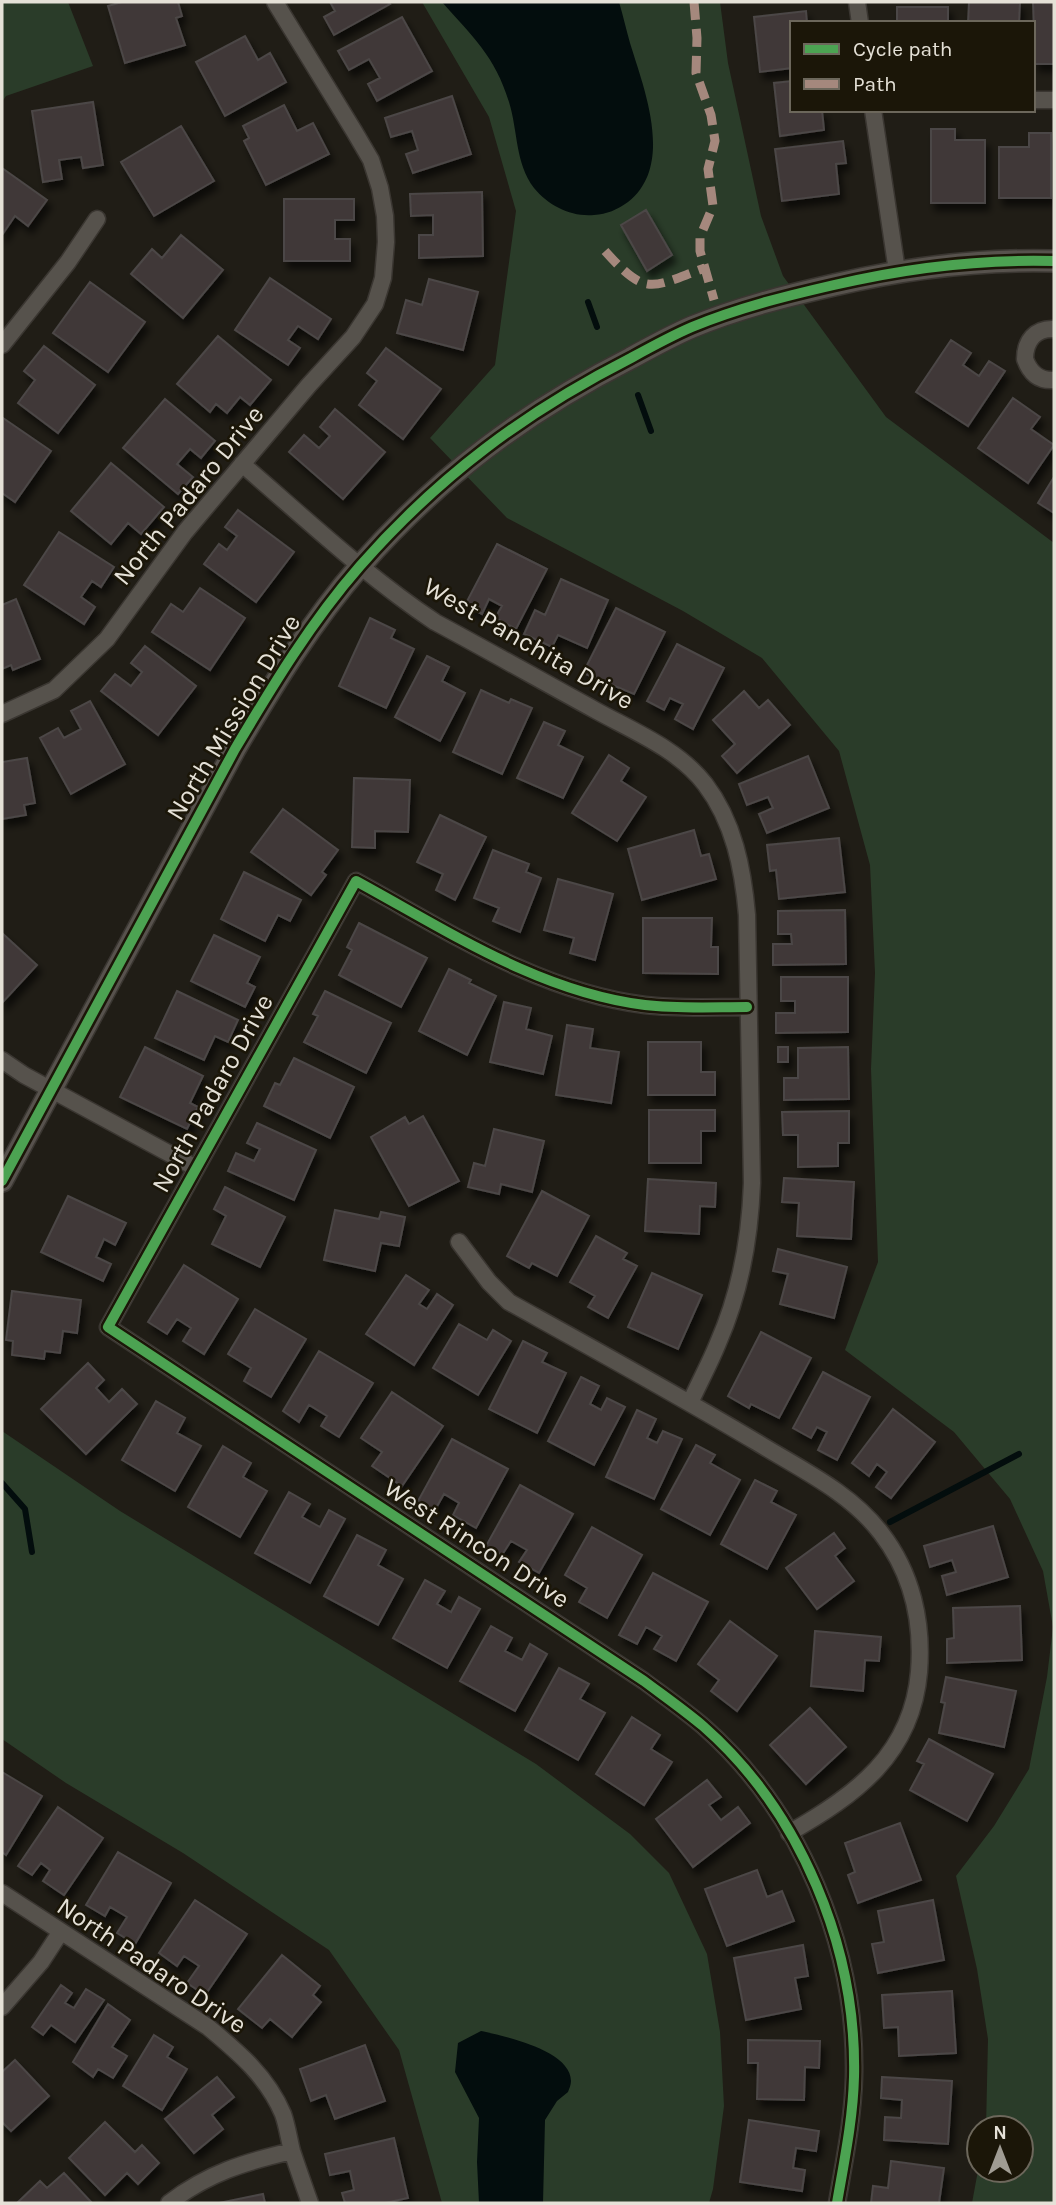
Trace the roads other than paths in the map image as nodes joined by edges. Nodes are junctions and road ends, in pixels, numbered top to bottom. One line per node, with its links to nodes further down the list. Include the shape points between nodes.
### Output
1 (275, 2): 13 (street, North Padaro Drive, via 371,160 385,216 383,278 375,304 353,337)
2 (857, 2): 3 (street)
3 (860, 21)
4 (1035, 100): 5 (street)
5 (1054, 100)
6 (873, 112): 9 (street)
7 (97, 219): 11 (street)
8 (1054, 261): 9 (street, North Mission Drive)
9 (897, 271): 14 (street, North Mission Drive, via 782,297 694,326 598,374 478,452)
10 (1054, 329): 12 (street, via 1033,335 1025,359 1033,374)
11 (2, 345)
12 (1054, 380)
13 (242, 464): 14 (street, West Panchita Drive); 15 (street, North Padaro Drive, via 185,532 107,639 54,690)
14 (360, 566): 16 (street, West Panchita Drive, via 435,622 645,736 705,783 724,814 744,881); 18 (street, North Mission Drive, via 274,682)
15 (2, 715)
16 (747, 1007): 19 (street, North Padaro Drive, via 647,1005 566,987 503,961 356,881); 23 (street, West Panchita Drive, via 750,1220 730,1311)
17 (2, 1060): 18 (street)
18 (51, 1090): 19 (street); 20 (street, North Mission Drive)
19 (197, 1168): 22 (street, North Padaro Drive)
20 (2, 1181)
21 (460, 1242): 23 (street, via 509,1302)
22 (108, 1327): 24 (street, West Rincon Drive, via 674,1703 747,1772)
23 (690, 1403): 24 (street, via 831,1487 858,1509 897,1556 915,1603 920,1632 918,1685 913,1711 900,1737 850,1795)
24 (789, 1833): 31 (street, West Rincon Drive, via 831,1923 852,2013 852,2103)
25 (2, 1893): 26 (street, North Padaro Drive)
26 (60, 1933): 27 (street); 28 (street, North Padaro Drive, via 237,2050 272,2093 284,2116)
27 (2, 2007)
28 (292, 2151): 29 (street, via 212,2175); 30 (street, North Padaro Drive)
29 (169, 2203)
30 (310, 2203)
31 (837, 2203)

